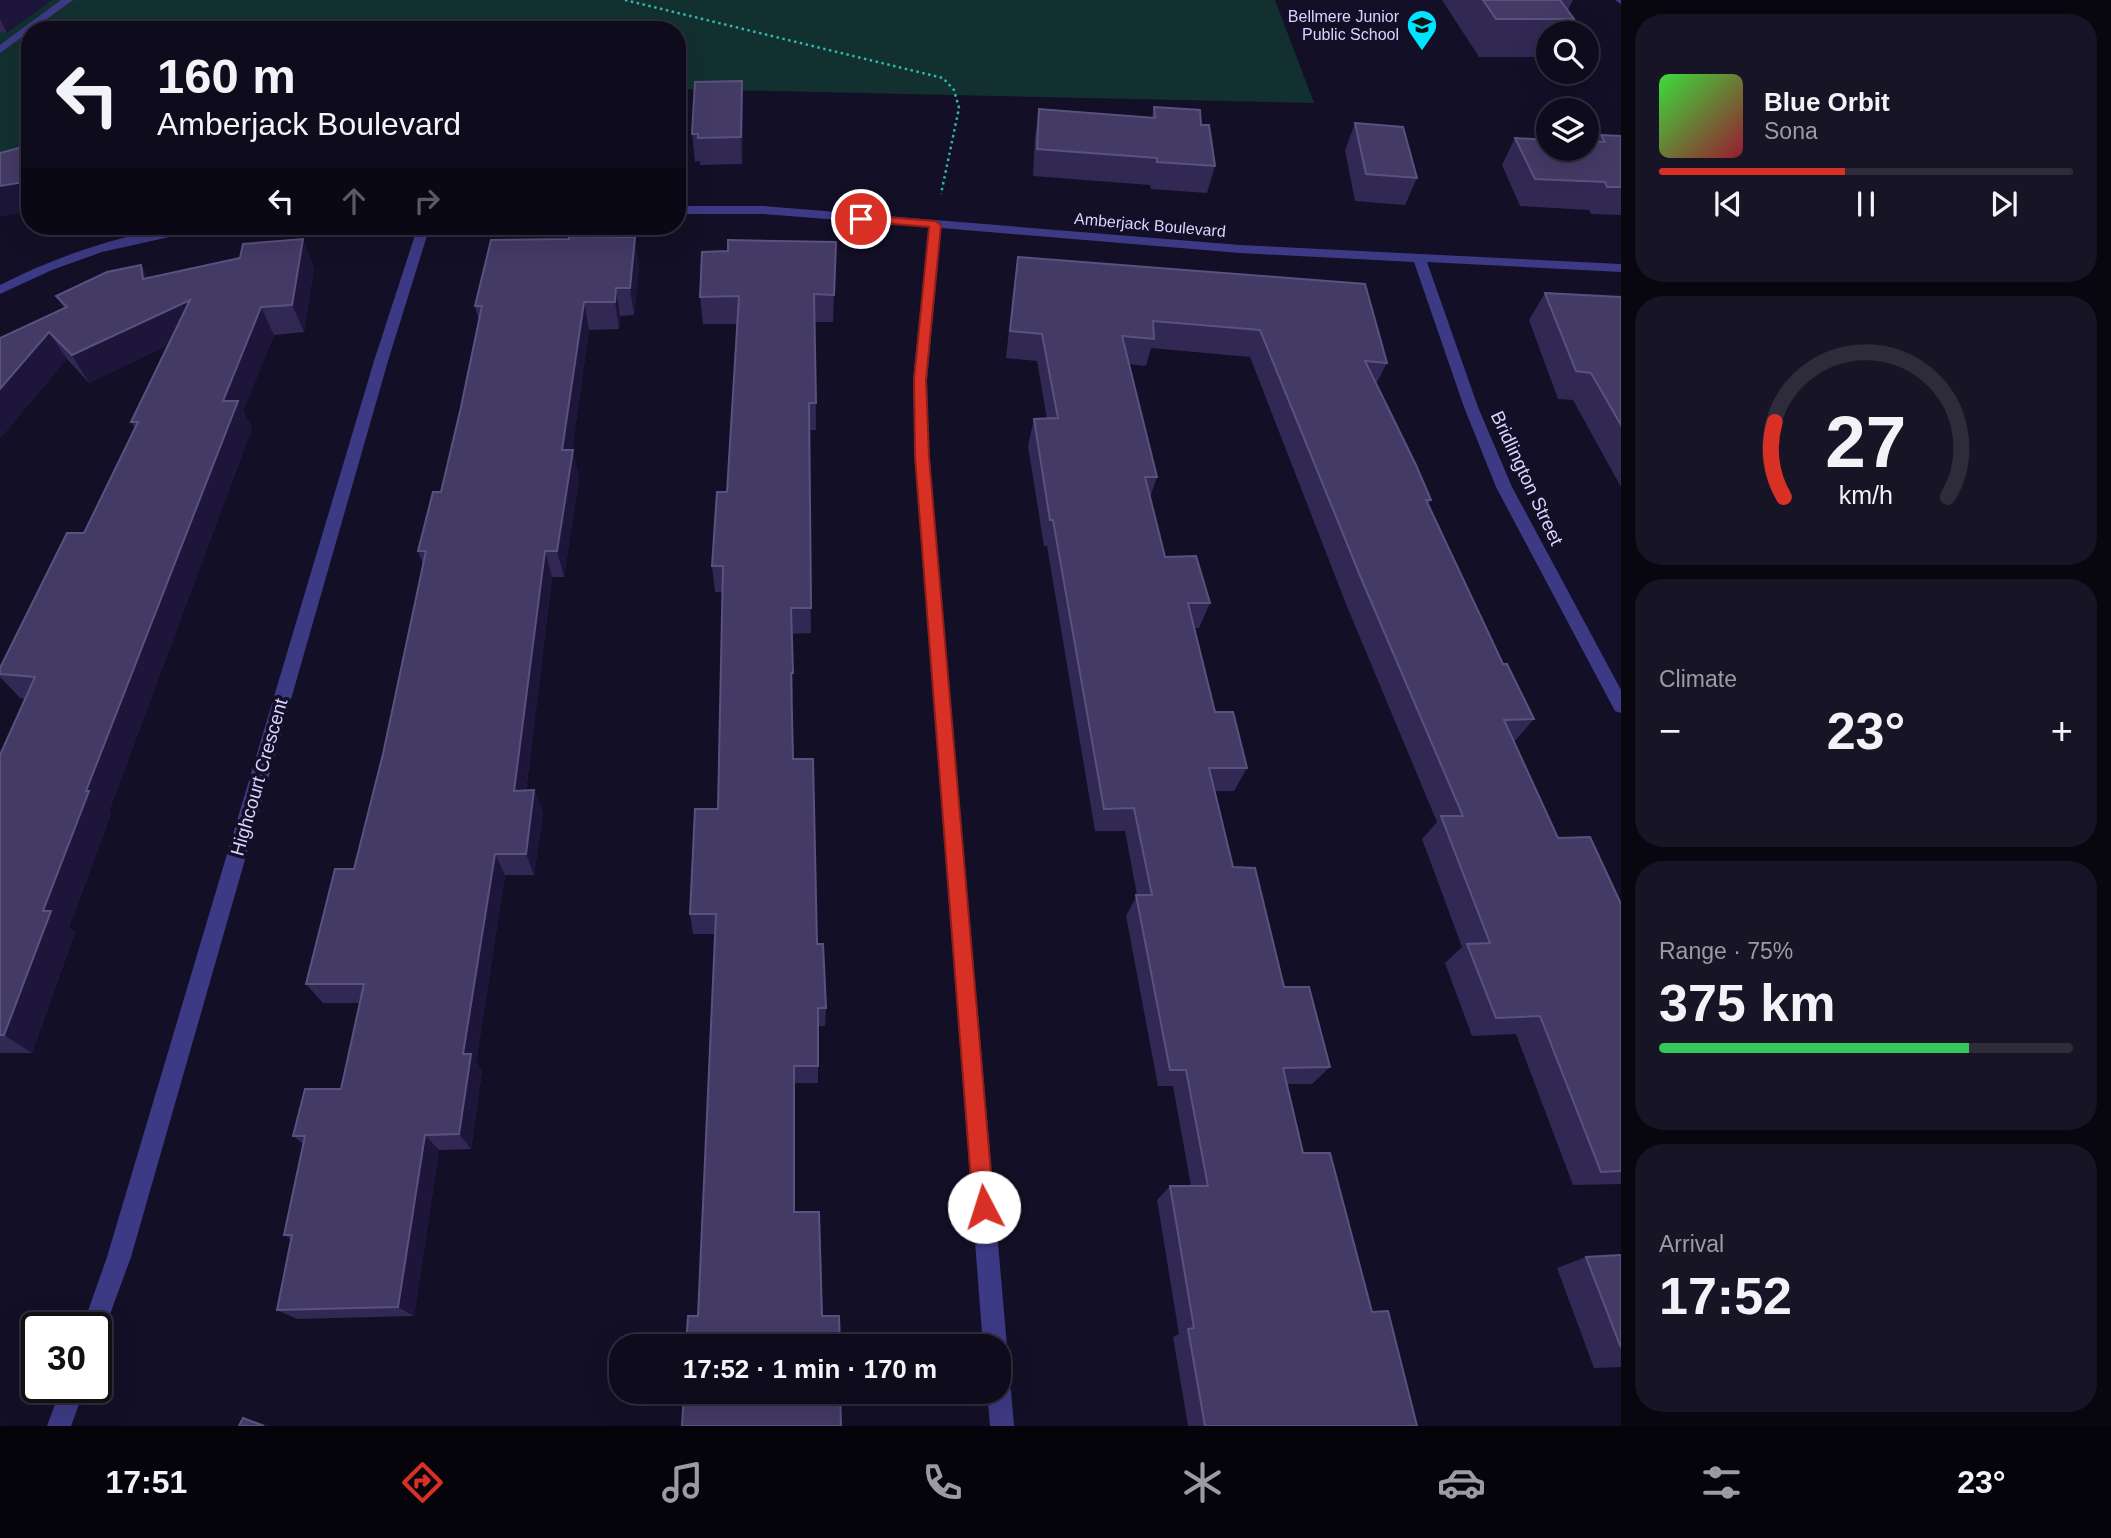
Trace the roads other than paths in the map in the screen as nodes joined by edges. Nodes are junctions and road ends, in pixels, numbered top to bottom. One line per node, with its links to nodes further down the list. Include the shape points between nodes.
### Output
1 (68, 0): 2 (street)
2 (39, 21)
3 (21, 35): 4 (street)
4 (0, 50)
5 (686, 210): 6 (street, Amberjack Boulevard, via 762,211)
6 (935, 225): 9 (street, Amberjack Boulevard); 15 (street, via 920,380 922,457)
7 (153, 235): 11 (street, via 93,251)
8 (421, 235): 14 (street, Highcourt Crescent)
9 (1419, 258): 10 (street, Amberjack Boulevard); 12 (street, Bridlington Street, via 1504,487)
10 (1621, 268)
11 (0, 290)
12 (1612, 674): 13 (street, Bridlington Street)
13 (1621, 706)
14 (100, 1312)
15 (994, 1334)
16 (67, 1403): 18 (street)
17 (1000, 1404): 19 (street)
18 (59, 1426)
19 (1002, 1426)

